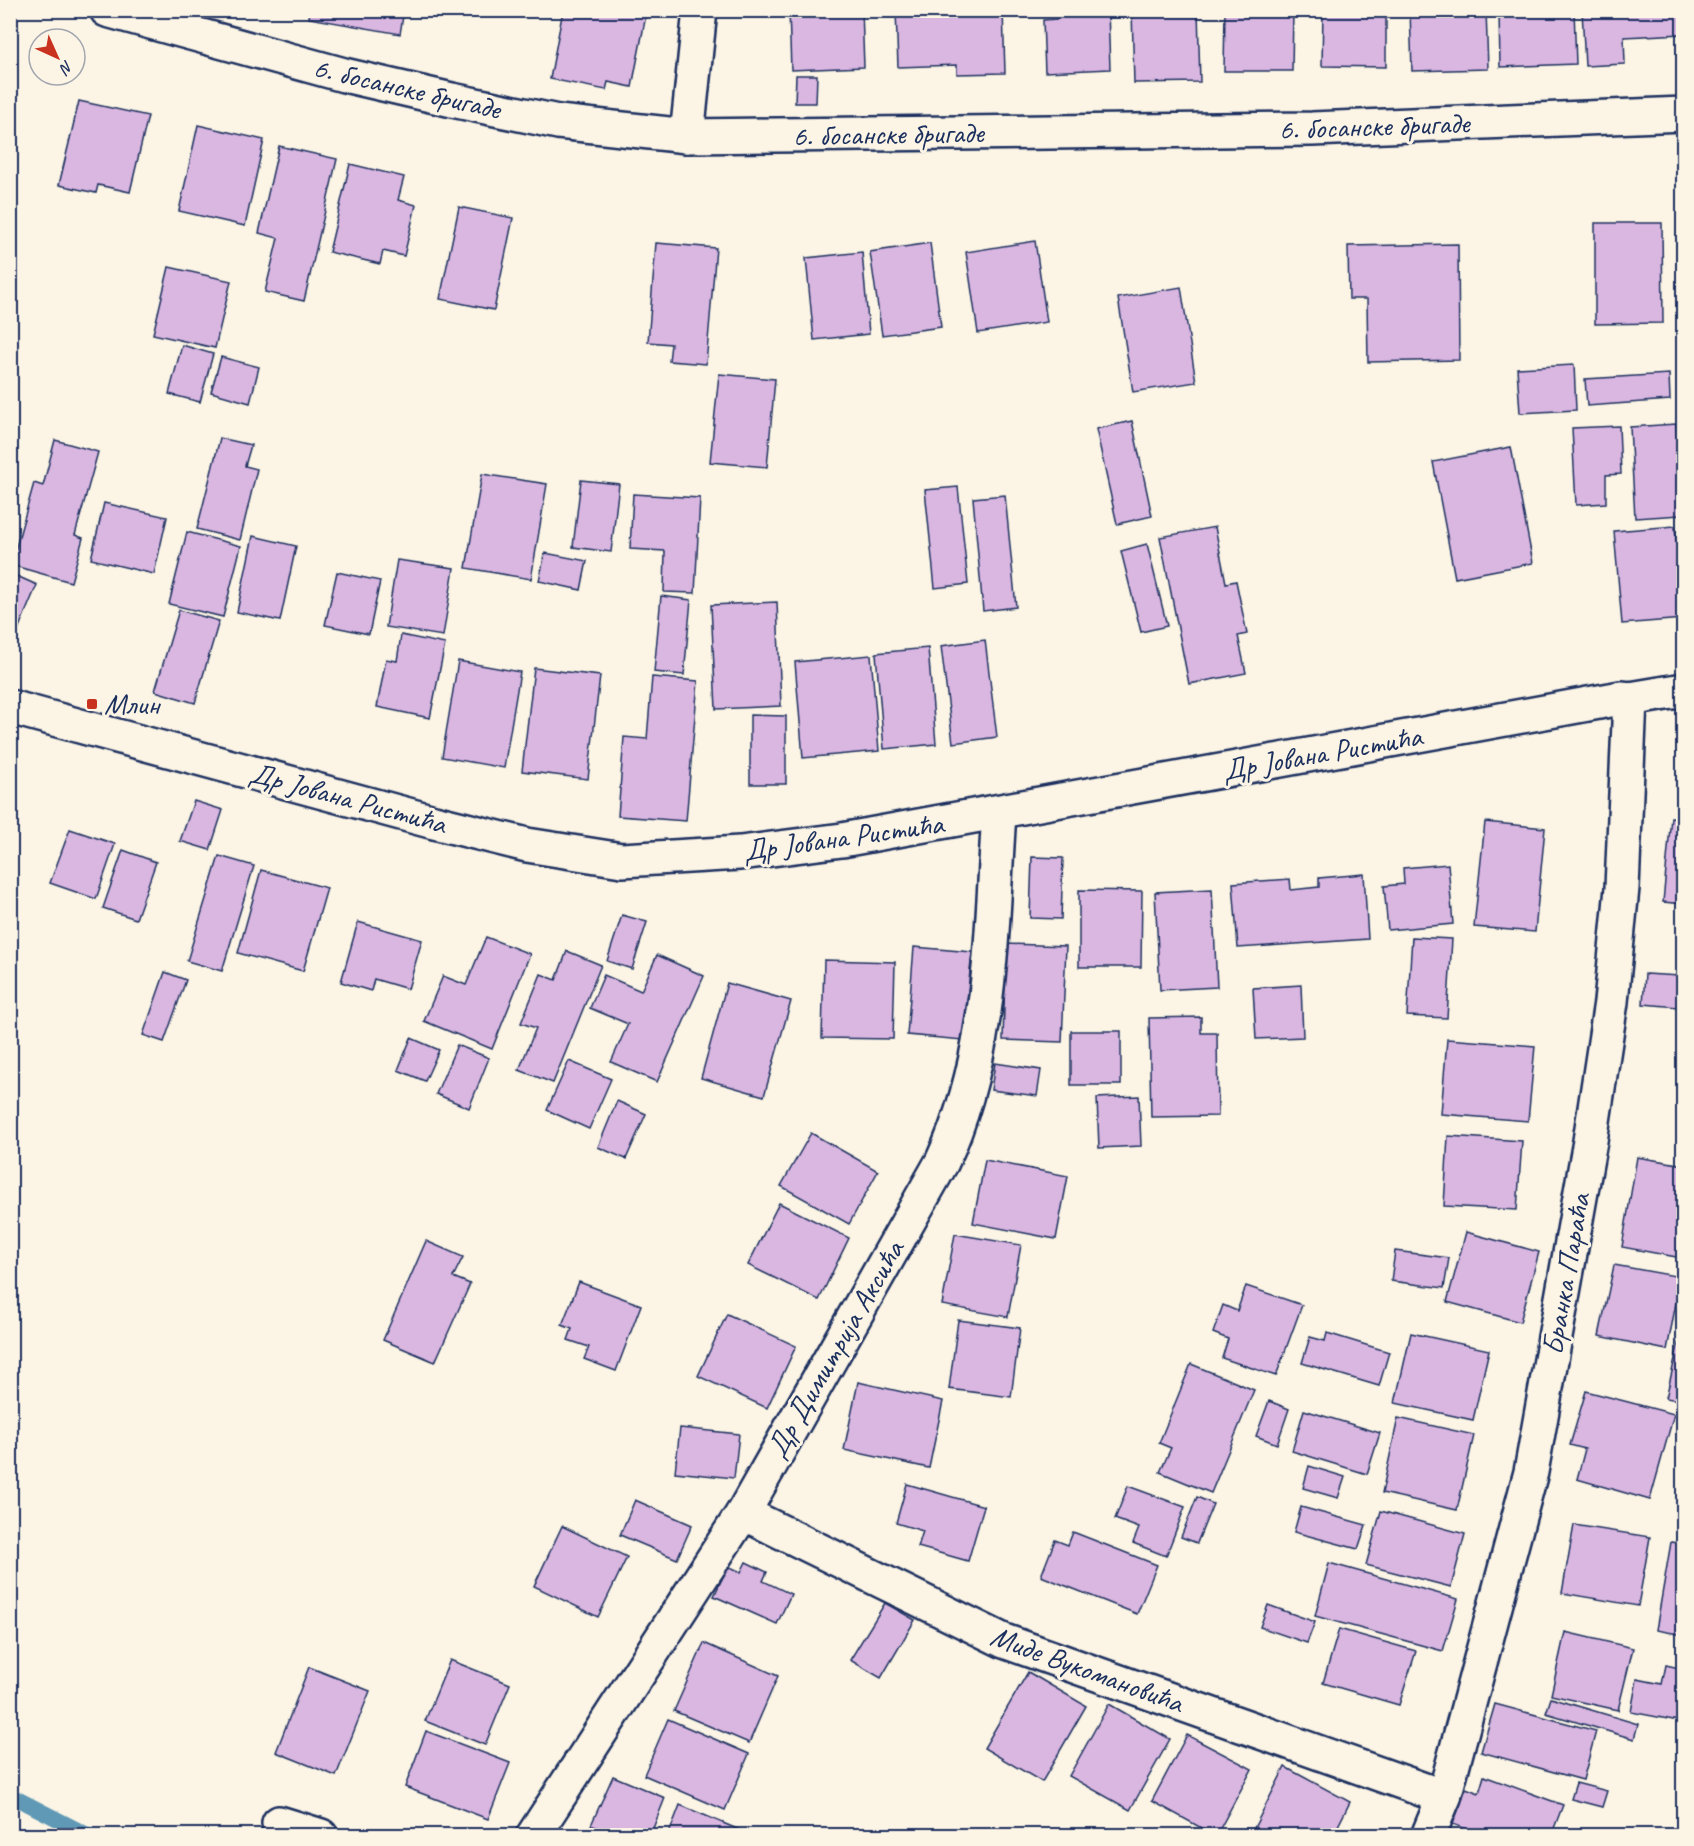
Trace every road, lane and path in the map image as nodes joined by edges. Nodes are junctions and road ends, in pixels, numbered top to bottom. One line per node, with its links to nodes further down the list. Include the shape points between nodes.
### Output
1 (107, 10): 4 (street, 6. босанске бригаде, via 344,75 452,100 558,122)
2 (700, 10): 4 (street)
3 (1683, 114): 4 (street, 6. босанске бригаде, via 1312,129)
4 (687, 136)
5 (1683, 690): 6 (street, Др Јована Ристића)
6 (1630, 699): 8 (street, Др Јована Ристића); 10 (street, Бранка Параћа, via 1622,888 1611,1002 1590,1141 1531,1472)
7 (10, 707): 8 (street, Др Јована Ристића, via 434,822 527,845 622,860 740,853 831,842)
8 (999, 813): 9 (street, Др Димитрија Аксића, via 986,1003 959,1126)
9 (743, 1513): 10 (street, Миде Вукомановића, via 1004,1641); 13 (street, Др Димитрија Аксића)
10 (1444, 1797): 14 (street, Бранка Параћа)
11 (279, 1823): 12 (street)
12 (321, 1836)
13 (533, 1836)
14 (1428, 1836)

